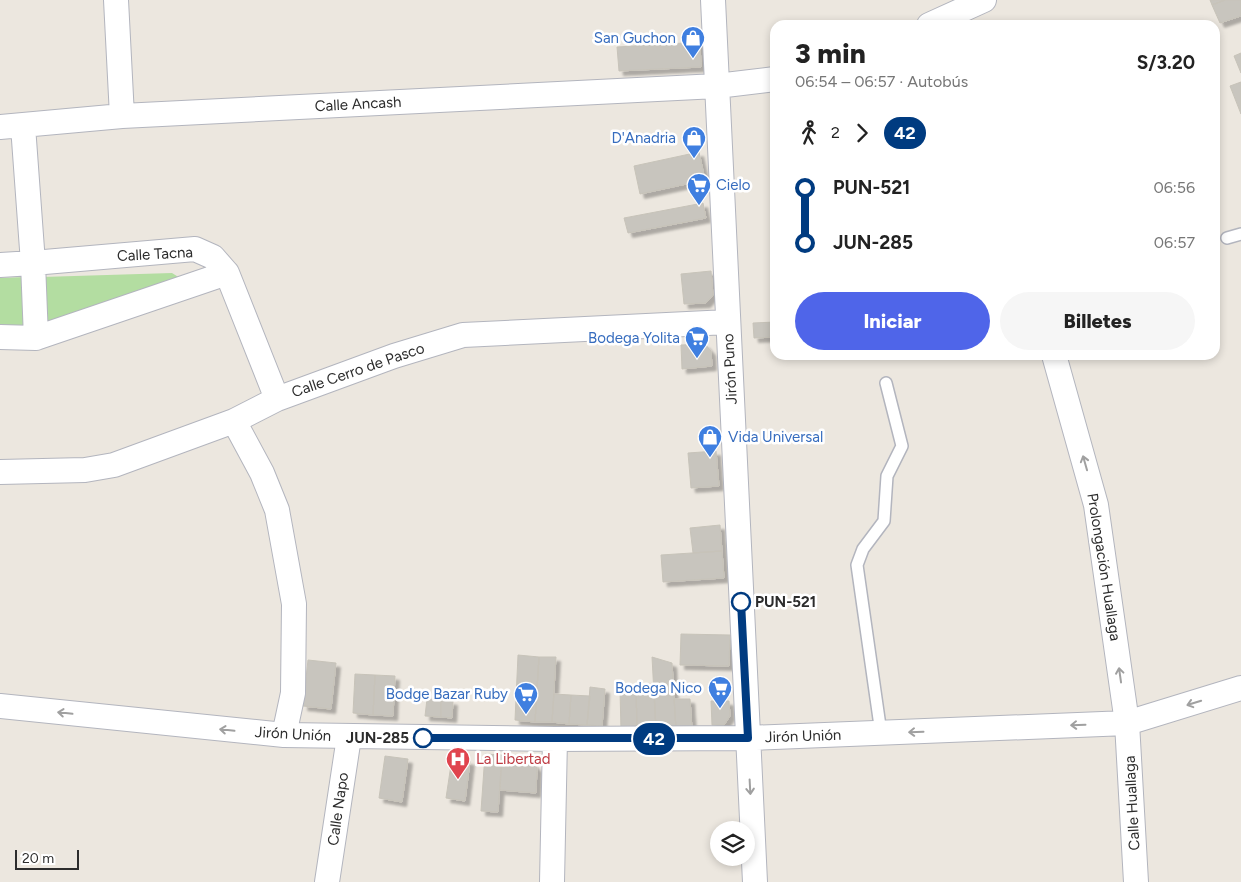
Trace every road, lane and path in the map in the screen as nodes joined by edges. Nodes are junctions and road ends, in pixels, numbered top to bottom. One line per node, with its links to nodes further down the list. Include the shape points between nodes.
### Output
1 (116, 0): 8 (street)
2 (713, 0): 7 (street, Jirón Puno)
3 (984, 0): 4 (street)
4 (959, 12): 5 (street)
5 (941, 20)
6 (770, 80): 7 (street, Calle Ancash)
7 (717, 86): 8 (street, Calle Ancash); 16 (street, Jirón Puno)
8 (122, 116): 9 (street, Calle Ancash)
9 (23, 126): 10 (street, Calle Ancash); 14 (street)
10 (0, 127)
11 (1241, 234): 12 (lane)
12 (1227, 238)
13 (0, 264): 14 (street, Calle Tacna)
14 (34, 264): 15 (street, Calle Tacna, via 195,249 213,257); 18 (street)
15 (227, 273): 18 (street); 21 (street, Calle Tacna)
16 (728, 322): 21 (street, Calle Cerro de Pasco, via 464,335); 30 (street, Jirón Puno)
17 (0, 337): 18 (street)
18 (36, 338)
19 (1055, 360): 26 (street, Prolongación Huallaga, one-way to 19, via 1096,505)
20 (886, 383): 27 (lane, via 902,446 887,476 884,521 863,549 857,565)
21 (277, 398): 22 (street, Calle Cerro de Pasco)
22 (234, 421): 23 (street, Calle Cerro de Pasco, via 114,465 85,470); 28 (street, via 262,473 277,510 294,604 293,694)
23 (0, 472)
24 (1241, 688): 26 (street, Jirón Unión, one-way to 26)
25 (0, 706): 28 (street, Jirón Unión, one-way to 25)
26 (1127, 723): 27 (street, Jirón Unión, one-way to 27); 35 (street, Calle Huallaga)
27 (880, 733): 30 (street, Jirón Unión)
28 (284, 735): 29 (street, Jirón Unión)
29 (348, 737): 31 (street, Jirón Unión); 32 (street, Calle Napo)
30 (748, 738): 31 (street, Jirón Unión); 34 (street, Jirón Puno, one-way to 34)
31 (554, 739): 33 (street)
32 (327, 882)
33 (552, 882)
34 (755, 882)
35 (1136, 882)

